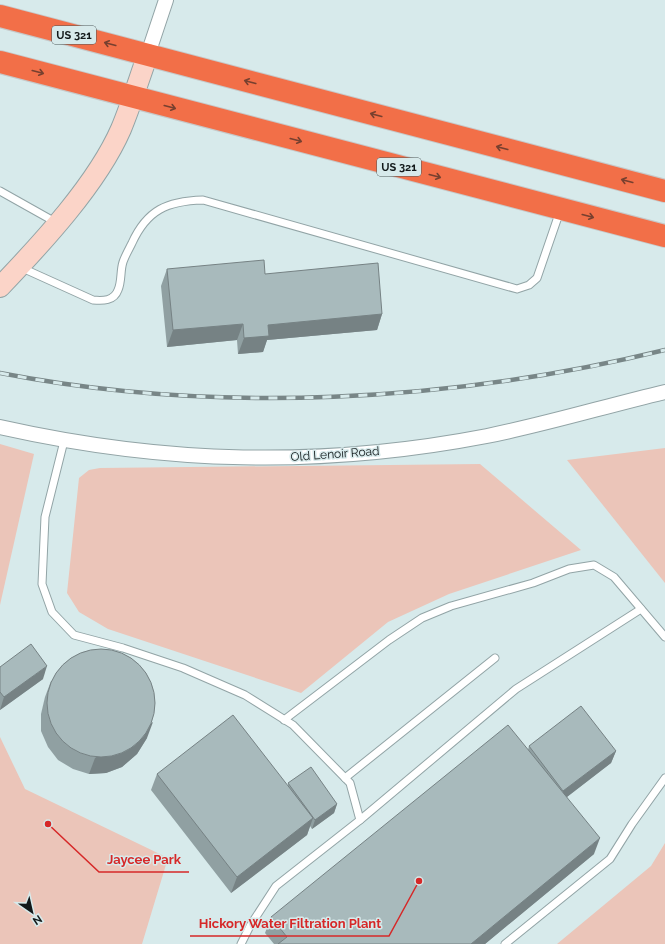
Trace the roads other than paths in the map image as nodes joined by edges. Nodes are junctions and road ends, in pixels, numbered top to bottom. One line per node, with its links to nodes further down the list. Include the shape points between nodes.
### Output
1 (166, 0): 3 (street)
2 (0, 16): 3 (highway, US 321, one-way to 2)
3 (148, 54): 5 (main road); 7 (highway, US 321, one-way to 3)
4 (0, 62): 5 (highway, US 321, one-way to 5)
5 (133, 97): 8 (highway, US 321, one-way to 8); 9 (main road, via 121,129 105,158)
6 (0, 191): 9 (lane)
7 (665, 191)
8 (560, 209): 10 (highway, US 321, one-way to 10); 11 (lane, via 537,278 529,285 517,289 203,200 174,203 146,218 138,229 123,263 118,290 113,297 104,302 92,300)
9 (58, 223): 11 (main road)
10 (665, 236)
11 (19, 267): 12 (main road)
12 (0, 287)
13 (665, 392): 15 (street, Old Lenoir Road, via 488,436 398,450 333,456 257,459 177,455)
14 (0, 428): 15 (street, Old Lenoir Road)
15 (64, 440): 19 (lane, via 45,517 42,584 52,612 74,635 183,668 245,695)
16 (641, 609): 17 (lane); 19 (lane, via 614,577 594,565 569,569 533,583 451,606 422,618); 22 (lane, via 516,689)
17 (665, 636)
18 (495, 658): 20 (lane)
19 (284, 720): 20 (lane, via 293,725)
20 (346, 778): 22 (lane, via 350,783)
21 (665, 778): 24 (lane, via 610,859)
22 (360, 820): 23 (lane, via 276,886)
23 (241, 944)
24 (505, 944)

